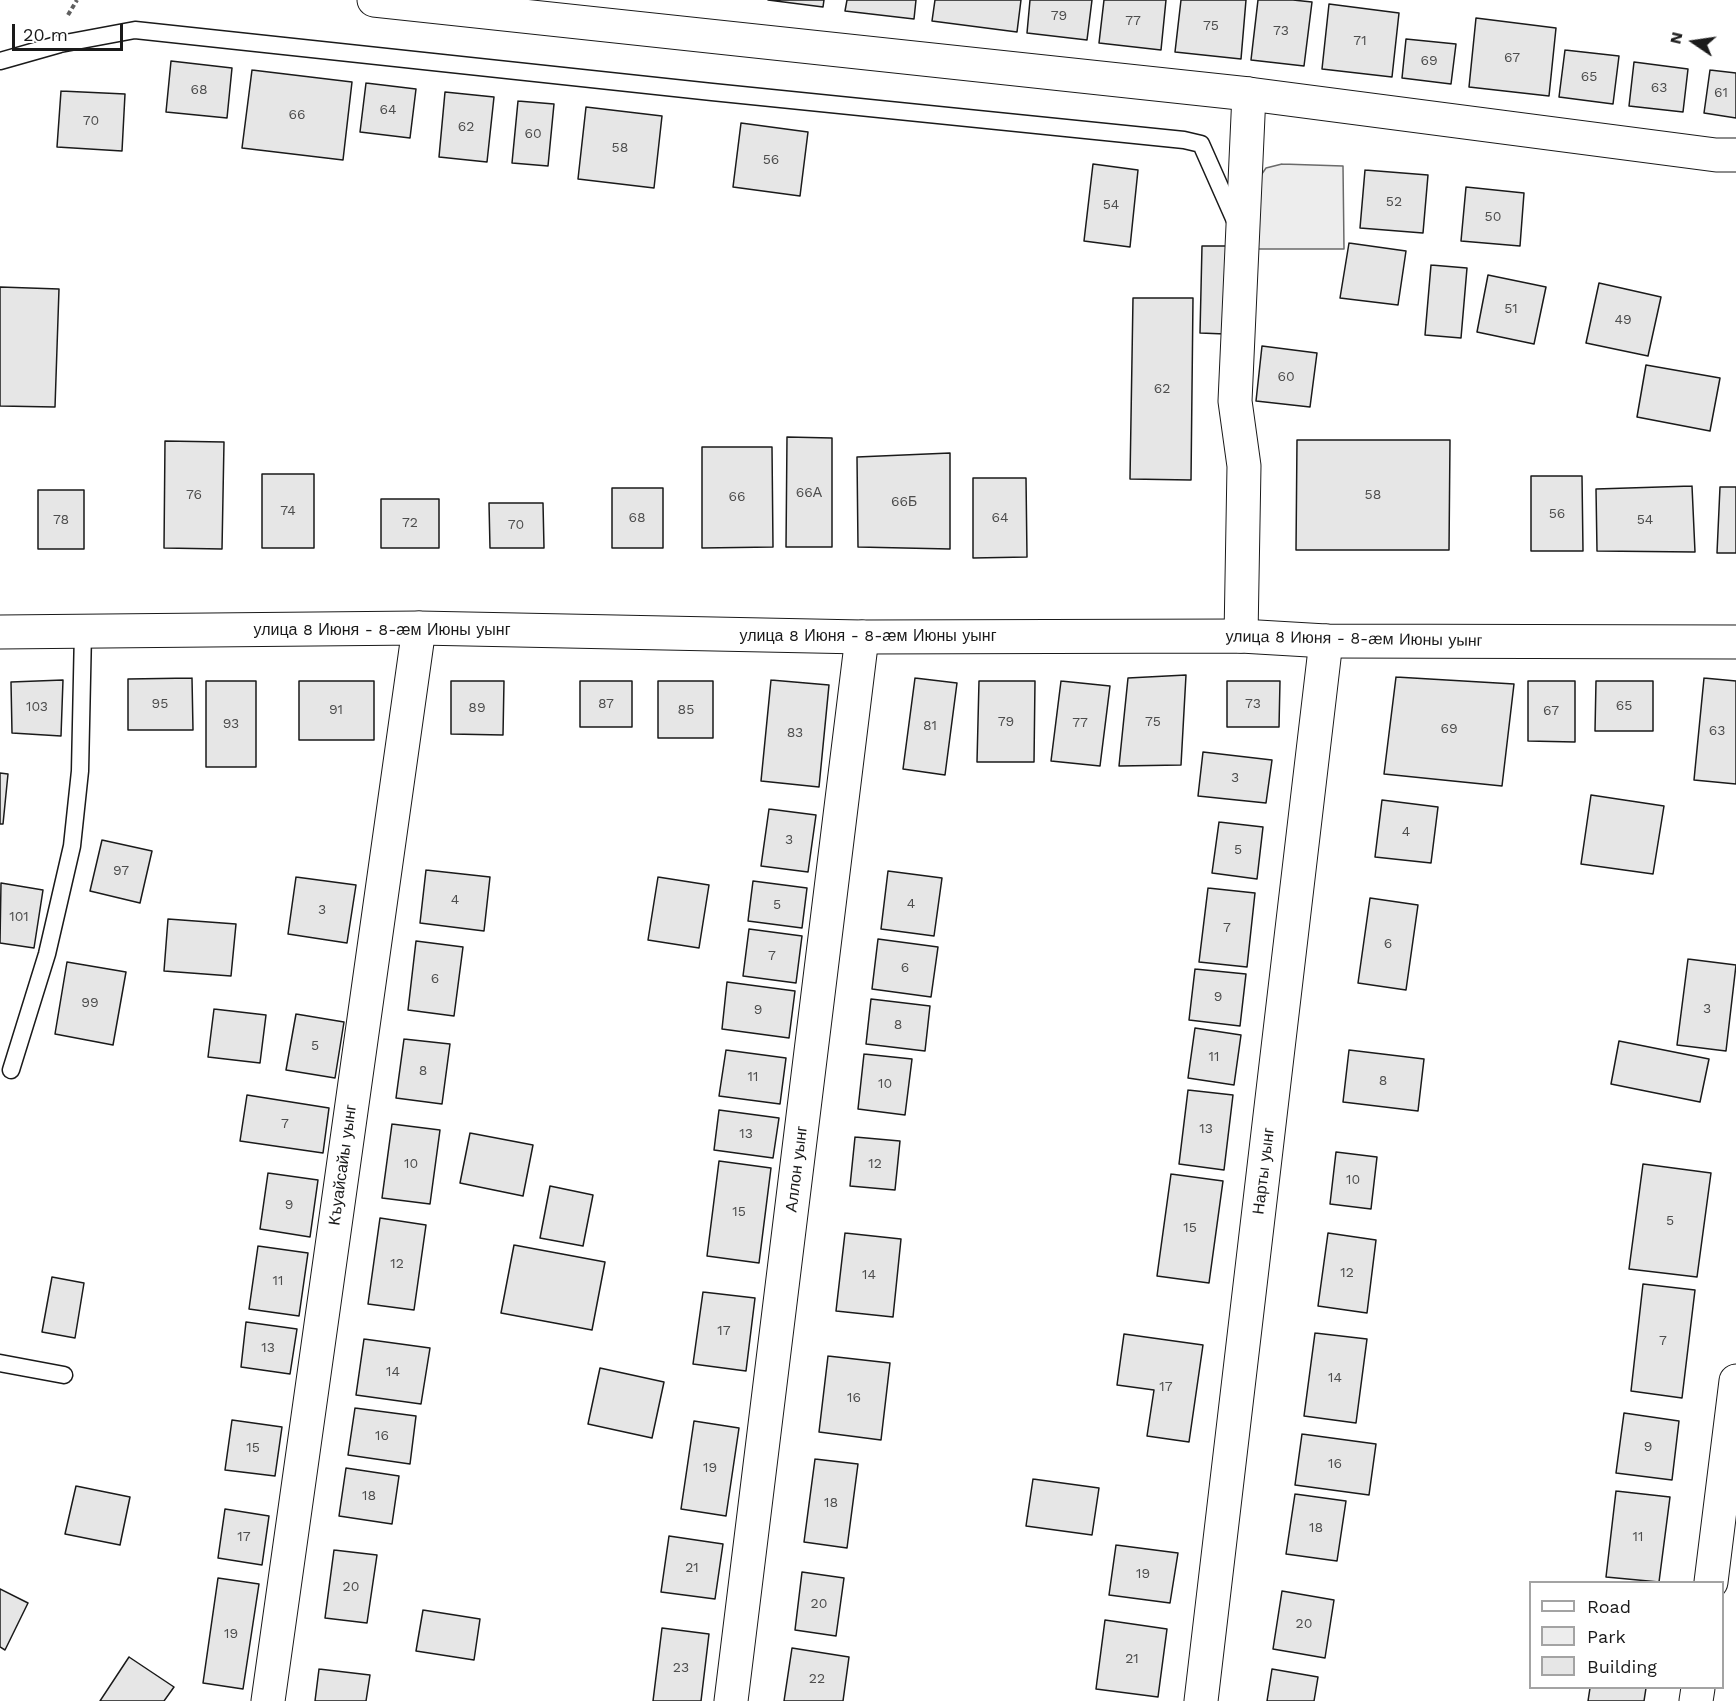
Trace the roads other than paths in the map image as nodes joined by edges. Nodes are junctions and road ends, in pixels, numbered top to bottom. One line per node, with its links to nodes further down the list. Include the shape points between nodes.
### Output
1 (374, 0): 3 (main road)
2 (0, 62): 5 (lane, via 60,44 135,30 1185,140 1201,144)
3 (1249, 94): 4 (main road, via 1716,155); 5 (main road)
4 (1736, 154)
5 (1243, 237): 9 (main road, via 1235,401 1244,466)
6 (419, 628): 7 (main road, улица 8 Июня - 8-ӕм Июны уынг); 10 (main road, улица 8 Июня - 8-ӕм Июны уынг); 18 (main road, Къуайсайы уынг)
7 (83, 631): 8 (main road, улица 8 Июня - 8-ӕм Июны уынг); 13 (lane, via 80,771 72,846 47,954)
8 (0, 632)
9 (1240, 636): 10 (main road, улица 8 Июня - 8-ӕм Июны уынг); 11 (main road, улица 8 Июня - 8-ӕм Июны уынг)
10 (862, 637): 19 (main road, Аллон уынг)
11 (1326, 641): 12 (main road, улица 8 Июня - 8-ӕм Июны уынг); 20 (main road, Нарты уынг)
12 (1736, 642)
13 (11, 1070)
14 (0, 1363): 15 (lane)
15 (64, 1375)
16 (1736, 1381): 17 (main road)
17 (1711, 1581)
18 (268, 1701)
19 (731, 1701)
20 (1201, 1701)

